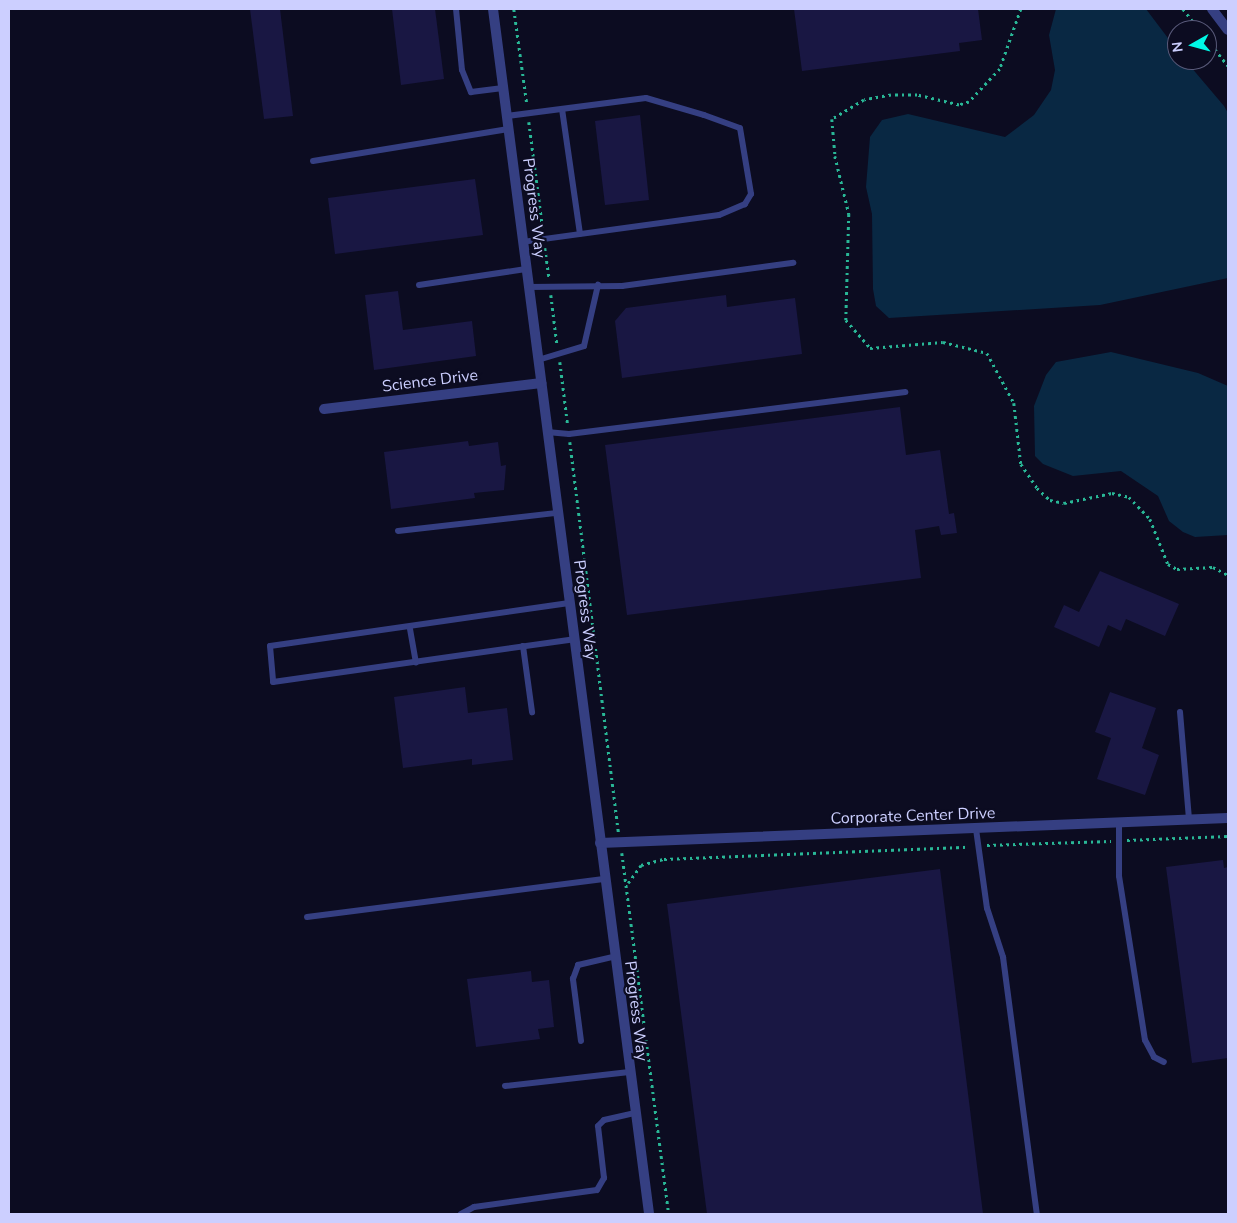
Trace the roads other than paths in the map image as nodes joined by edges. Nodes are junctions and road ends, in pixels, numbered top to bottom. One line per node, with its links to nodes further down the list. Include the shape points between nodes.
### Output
1 (456, 9): 5 (lane, via 462,70 471,92)
2 (493, 9): 5 (street, Progress Way)
3 (1212, 9): 4 (street)
4 (1228, 30)
5 (503, 88): 7 (street, Progress Way)
6 (562, 109): 7 (lane); 10 (lane); 10 (lane, via 646,98 740,128 751,194 745,204 719,215)
7 (507, 116): 8 (street, Progress Way)
8 (508, 129): 9 (lane); 11 (street, Progress Way)
9 (313, 161)
10 (580, 234): 11 (lane)
11 (523, 242): 13 (street, Progress Way)
12 (793, 263): 15 (lane)
13 (526, 269): 14 (lane); 16 (street, Progress Way)
14 (419, 285)
15 (598, 285): 16 (lane); 17 (lane, via 584,346)
16 (528, 287): 17 (street, Progress Way)
17 (538, 360): 18 (street, Progress Way)
18 (541, 383): 20 (street, Science Drive); 21 (street, Progress Way)
19 (905, 392): 21 (lane, via 569,434)
20 (324, 409)
21 (547, 432): 22 (street, Progress Way)
22 (557, 513): 23 (lane); 24 (street, Progress Way)
23 (398, 531)
24 (569, 603): 25 (lane); 26 (street, Progress Way)
25 (410, 629): 28 (lane); 28 (lane, via 270,646 273,682)
26 (574, 639): 27 (lane); 35 (street, Progress Way)
27 (523, 646): 28 (lane); 29 (lane)
28 (416, 662)
29 (532, 712)
30 (1180, 712): 32 (lane)
31 (1228, 818): 32 (street, Corporate Center Drive)
32 (1189, 820): 33 (street, Corporate Center Drive)
33 (1119, 823): 34 (street, Corporate Center Drive); 40 (lane, via 1127,938 1145,1040 1154,1057)
34 (976, 829): 35 (street, Corporate Center Drive); 46 (lane, via 987,908 1003,957)
35 (600, 843): 36 (street, Progress Way)
36 (604, 879): 37 (lane); 38 (street, Progress Way)
37 (306, 917)
38 (614, 957): 39 (lane, via 578,965 573,979); 41 (street, Progress Way)
39 (581, 1041)
40 (1164, 1062)
41 (629, 1072): 42 (lane); 43 (street, Progress Way)
42 (505, 1086)
43 (635, 1113): 44 (lane, via 604,1120 598,1126 604,1178 597,1190 474,1207); 45 (street, Progress Way)
44 (461, 1214)
45 (649, 1214)
46 (1037, 1214)

